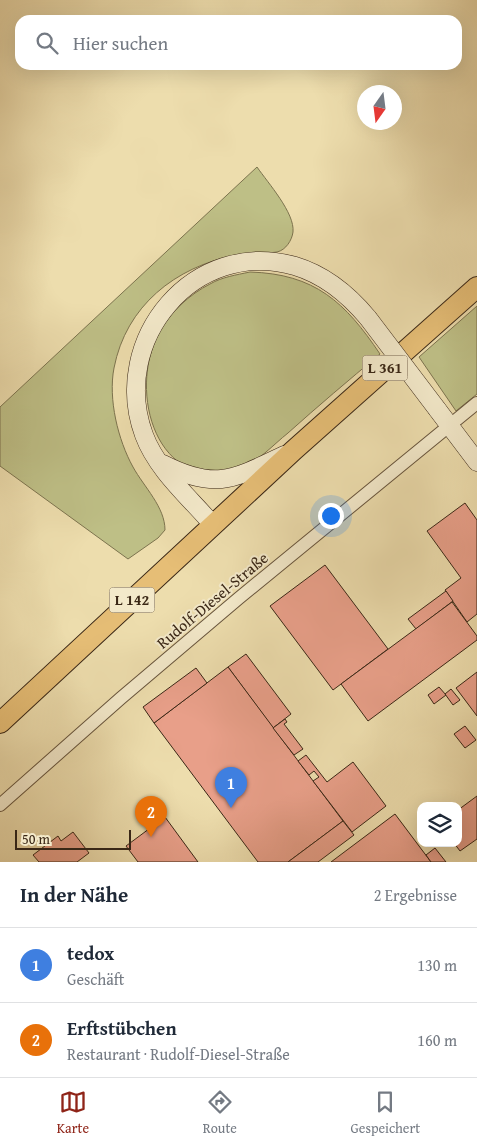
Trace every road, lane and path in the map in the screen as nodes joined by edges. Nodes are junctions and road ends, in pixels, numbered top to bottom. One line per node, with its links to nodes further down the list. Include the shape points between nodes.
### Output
1 (477, 287): 4 (main road, L 361)
2 (477, 403): 3 (street, Rudolf-Diesel-Straße)
3 (450, 427): 5 (main road, L 361, bridge, via 368,318 331,283 285,264 259,261 213,271 187,286 154,324 138,365 136,391 139,418); 6 (main road, L 361); 9 (street, Rudolf-Diesel-Straße, via 239,598)
4 (294, 450): 5 (main road, L 361, via 243,474 221,480 190,476); 7 (main road, L 361)
5 (158, 461): 7 (main road, L 361)
6 (477, 462)
7 (213, 525): 8 (main road, L 142)
8 (0, 723)
9 (0, 805)

